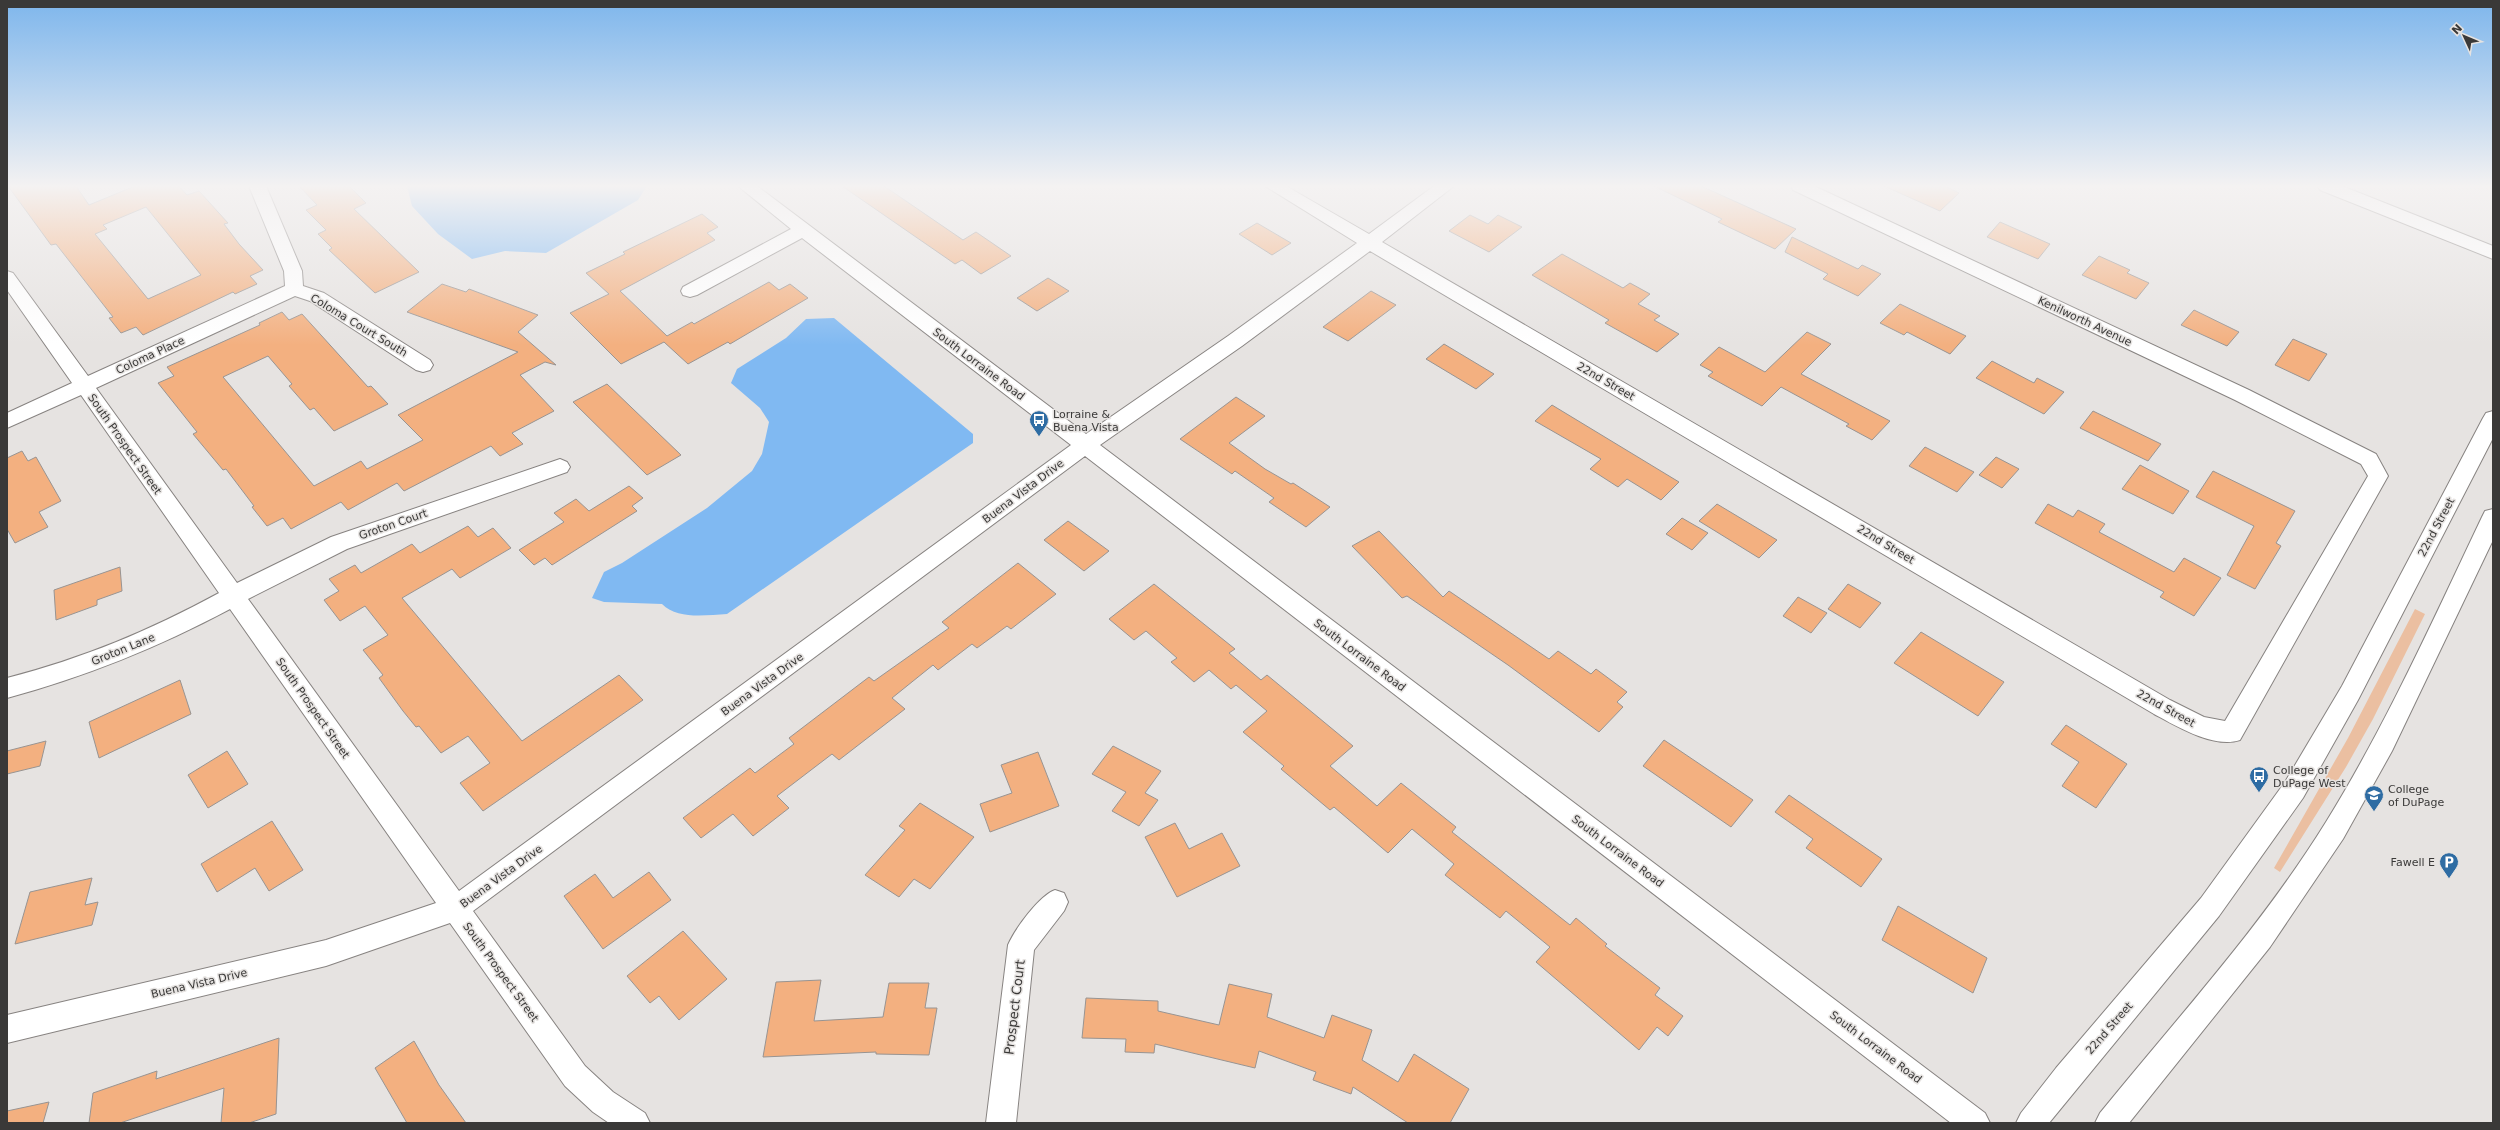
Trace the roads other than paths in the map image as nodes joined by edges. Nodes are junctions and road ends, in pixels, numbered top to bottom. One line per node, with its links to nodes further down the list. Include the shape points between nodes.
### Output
1 (279, 239): 11 (street, via 293,271)
2 (787, 239): 12 (street)
3 (814, 239): 17 (street, South Lorraine Road)
4 (1362, 239): 8 (street, 22nd Street)
5 (1373, 239): 8 (street, Buena Vista Drive)
6 (1911, 239): 18 (street, Kenilworth Avenue, via 2242,395)
7 (2457, 239): 9 (street)
8 (1368, 242): 17 (street, Buena Vista Drive, via 1240,337); 18 (street, 22nd Street, via 2162,707 2199,726 2231,733 2378,476)
9 (2493, 253)
10 (7, 277): 14 (street, South Prospect Street)
11 (294, 288): 13 (street, Coloma Court South, via 317,297); 14 (street, Coloma Place)
12 (690, 291)
13 (423, 365)
14 (84, 385): 16 (street, Coloma Place); 21 (street, South Prospect Street)
15 (2493, 418): 29 (street, 22nd Street, via 2350,693 2294,790 2210,907)
16 (7, 420)
17 (1085, 445): 24 (street, Buena Vista Drive); 28 (street, South Lorraine Road)
18 (2369, 459)
19 (560, 467): 21 (street, Groton Court, via 339,543 305,557)
20 (2493, 517): 30 (street, via 2382,746 2308,872 2258,941)
21 (234, 597): 22 (street, Groton Lane, via 153,638 108,657 60,674); 24 (street, South Prospect Street)
22 (7, 688)
23 (1055, 902): 27 (street, Prospect Court, via 1021,945)
24 (455, 909): 25 (street, Buena Vista Drive, via 326,953); 26 (street, South Prospect Street, via 575,1076 603,1102)
25 (7, 1030)
26 (635, 1123)
27 (1001, 1123)
28 (1975, 1123)
29 (2031, 1123)
30 (2110, 1123)

